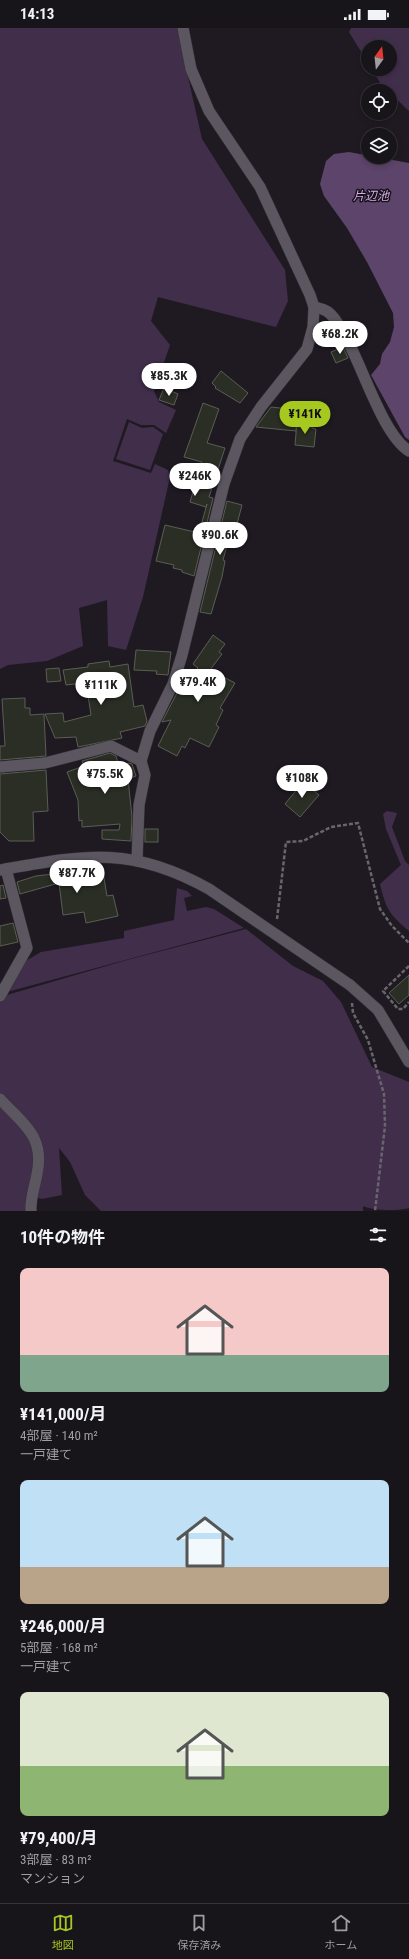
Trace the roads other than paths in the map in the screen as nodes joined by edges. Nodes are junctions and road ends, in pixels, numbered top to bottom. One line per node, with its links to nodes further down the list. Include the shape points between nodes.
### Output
1 (182, 28): 2 (street, via 191,69 209,111 260,187)
2 (314, 307): 3 (street, via 328,312 337,322 391,433 402,447); 4 (street, via 307,349 261,407 240,439 224,484 182,655 173,684 150,731)
3 (409, 451)
4 (141, 761): 5 (street, via 111,746 45,763); 6 (street, via 145,775 139,805)
5 (0, 767)
6 (137, 861): 7 (street, via 104,856 78,857); 9 (street, via 173,871 209,889 350,985 378,1010)
7 (3, 869): 8 (street, via 27,948)
8 (0, 996)
9 (409, 1062)
10 (0, 1099): 11 (street, via 30,1130 36,1144 40,1162)
11 (31, 1211)

